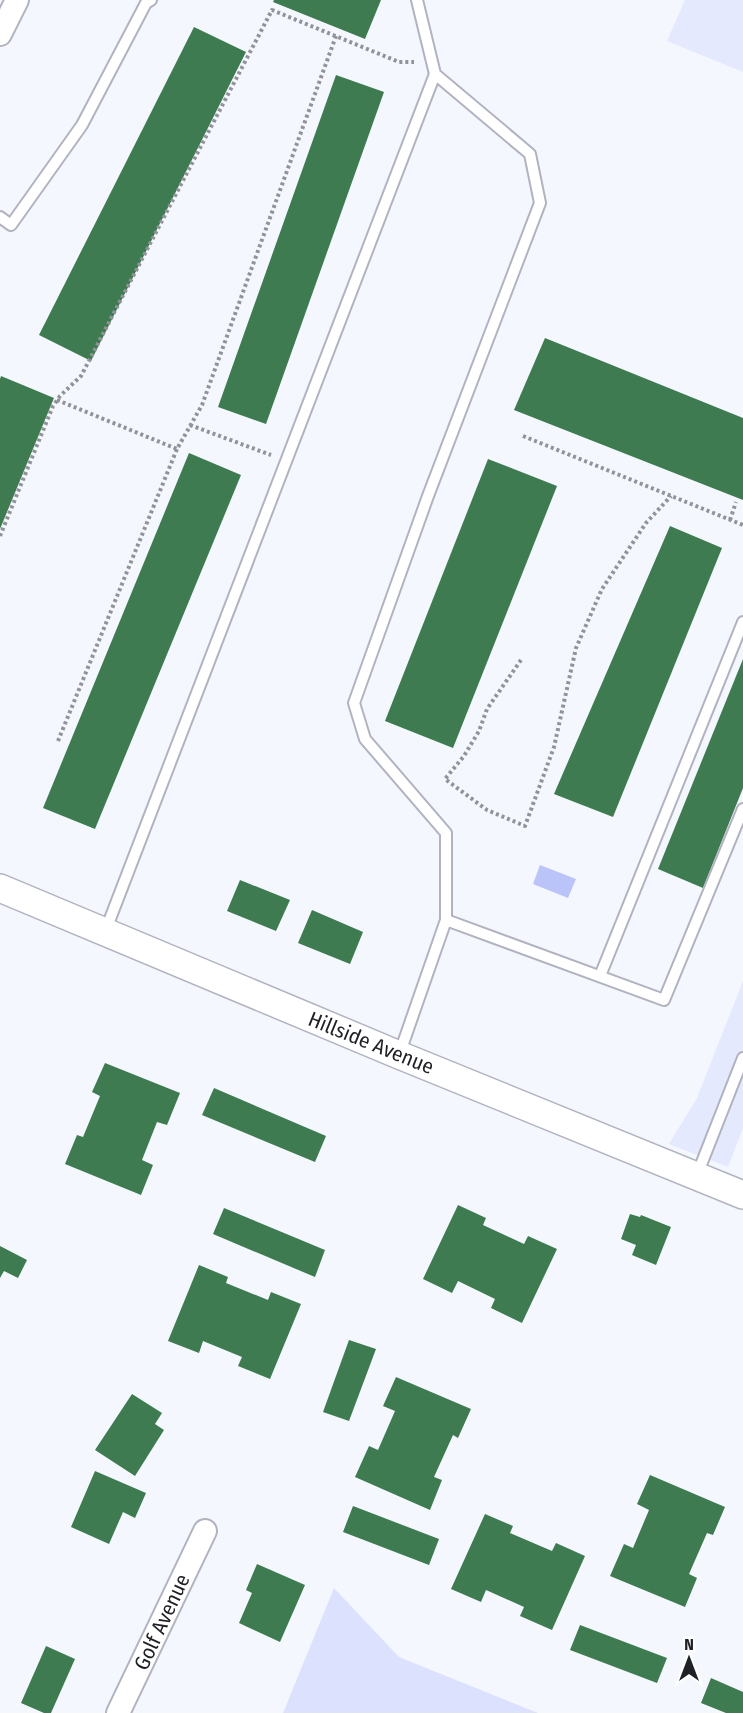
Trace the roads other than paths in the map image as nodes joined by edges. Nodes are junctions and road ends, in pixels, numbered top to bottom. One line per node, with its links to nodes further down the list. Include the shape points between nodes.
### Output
1 (17, 0): 4 (street)
2 (151, 0): 6 (lane, via 82,125 11,225)
3 (417, 0): 5 (lane)
4 (0, 34)
5 (434, 68): 10 (lane, via 530,154 540,203 354,703 365,739 446,833); 11 (lane)
6 (0, 217)
7 (743, 622): 12 (lane)
8 (743, 809): 12 (lane, via 664,1000)
9 (0, 888): 11 (street, Hillside Avenue)
10 (446, 920): 12 (lane); 13 (lane)
11 (105, 932): 13 (street, Hillside Avenue)
12 (600, 976)
13 (399, 1055): 15 (street, Hillside Avenue)
14 (743, 1058): 15 (lane)
15 (697, 1176): 16 (street, Hillside Avenue)
16 (743, 1195)
17 (205, 1531): 18 (street, Golf Avenue)
18 (118, 1713)

